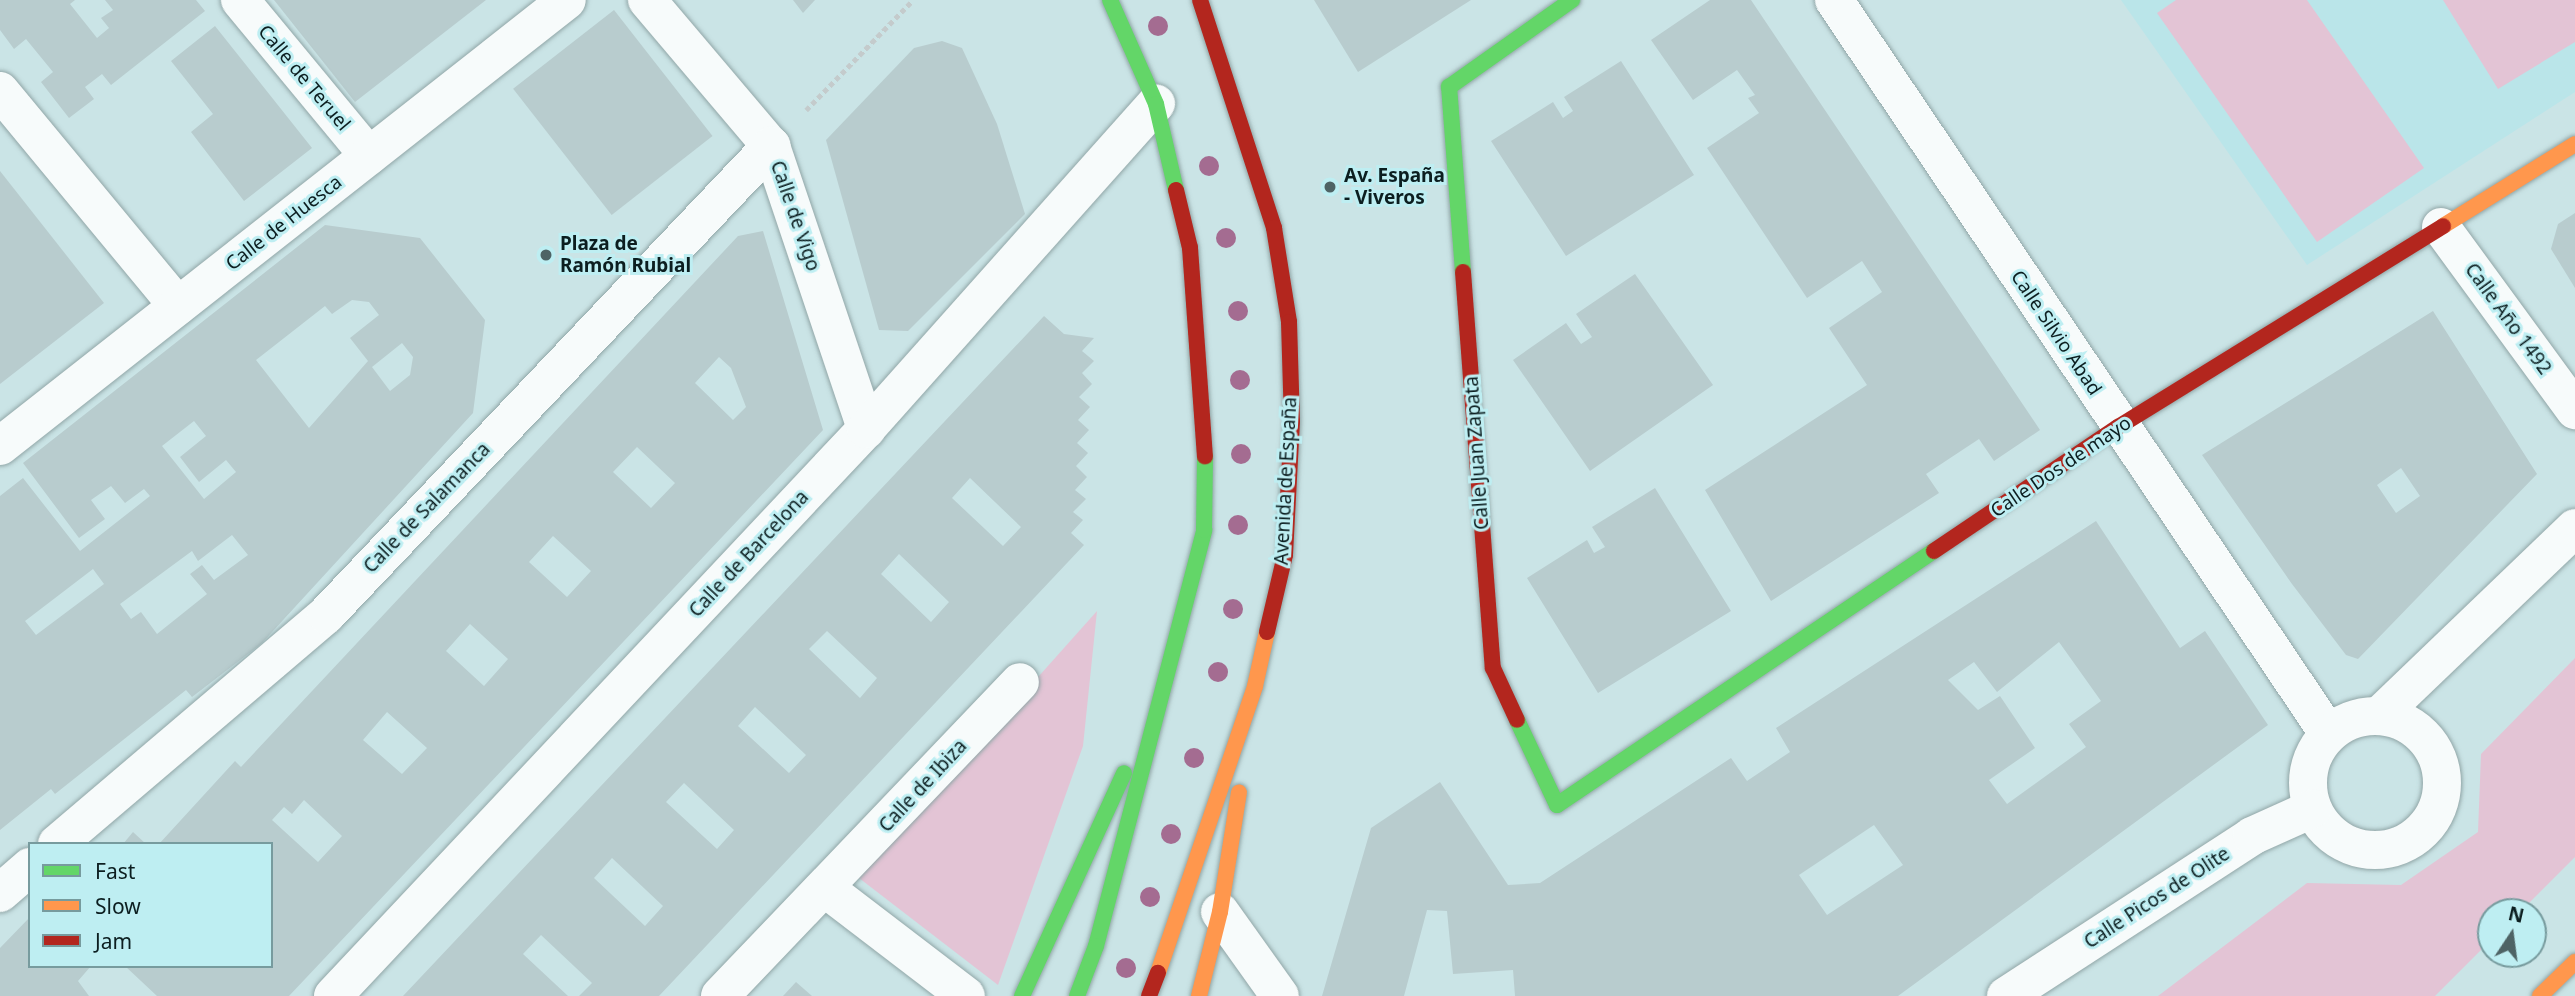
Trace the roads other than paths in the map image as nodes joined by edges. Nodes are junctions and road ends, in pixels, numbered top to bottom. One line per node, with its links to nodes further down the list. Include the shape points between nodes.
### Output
1 (240, 0): 12 (street, Calle de Teruel)
2 (567, 0): 12 (street, Calle de Huesca)
3 (647, 0): 11 (street, Calle de Vigo)
4 (1110, 0): 9 (main road)
5 (1200, 0): 21 (main road, Avenida de España, via 1255,161 1289,322 1292,421 1285,555)
6 (1572, 0): 25 (main road, Calle Juan Zapata, via 1450,87 1493,668)
7 (1834, 0): 16 (street, Calle Silvio Abad)
8 (0, 91): 14 (street)
9 (1156, 104): 17 (street, Calle de Barcelona); 22 (main road, via 1190,248 1206,418 1204,530)
10 (2575, 144): 13 (main road, Calle Dos de mayo)
11 (771, 146): 17 (street, Calle de Vigo); 27 (street, Calle de Salamanca, via 326,615)
12 (369, 156): 14 (street, Calle de Huesca)
13 (2441, 227): 15 (street, Calle Año 1492); 16 (main road, Calle Dos de mayo)
14 (178, 306): 18 (street, Calle de Huesca)
15 (2575, 410)
16 (2119, 427): 24 (street, Calle Silvio Abad); 25 (main road, Calle Dos de mayo)
17 (866, 429): 33 (street, Calle de Barcelona)
18 (0, 446)
19 (2575, 528): 23 (street)
20 (1020, 682): 29 (street, Calle de Ibiza)
21 (1255, 686): 31 (main road); 38 (main road, Avenida de España)
22 (1160, 699): 36 (main road, via 1063,896); 37 (main road, via 1096,946)
23 (2380, 715): 24 (street, via 2356,717); 26 (street, via 2418,729 2433,747 2443,790 2437,813 2403,845 2380,850 2344,843)
24 (2328, 733): 26 (street, via 2314,752 2307,775)
25 (1557, 805)
26 (2312, 809): 41 (street, Calle Picos de Olite, via 2252,836)
27 (59, 842)
28 (28, 869): 30 (street)
29 (826, 889): 34 (street, Calle de Ibiza); 35 (street)
30 (0, 892)
31 (1220, 912): 39 (main road); 40 (street)
32 (2575, 962): 42 (main road)
33 (333, 996)
34 (720, 996)
35 (966, 996)
36 (1022, 996)
37 (1077, 996)
38 (1149, 996)
39 (1199, 996)
40 (1280, 996)
41 (2006, 996)
42 (2540, 996)

